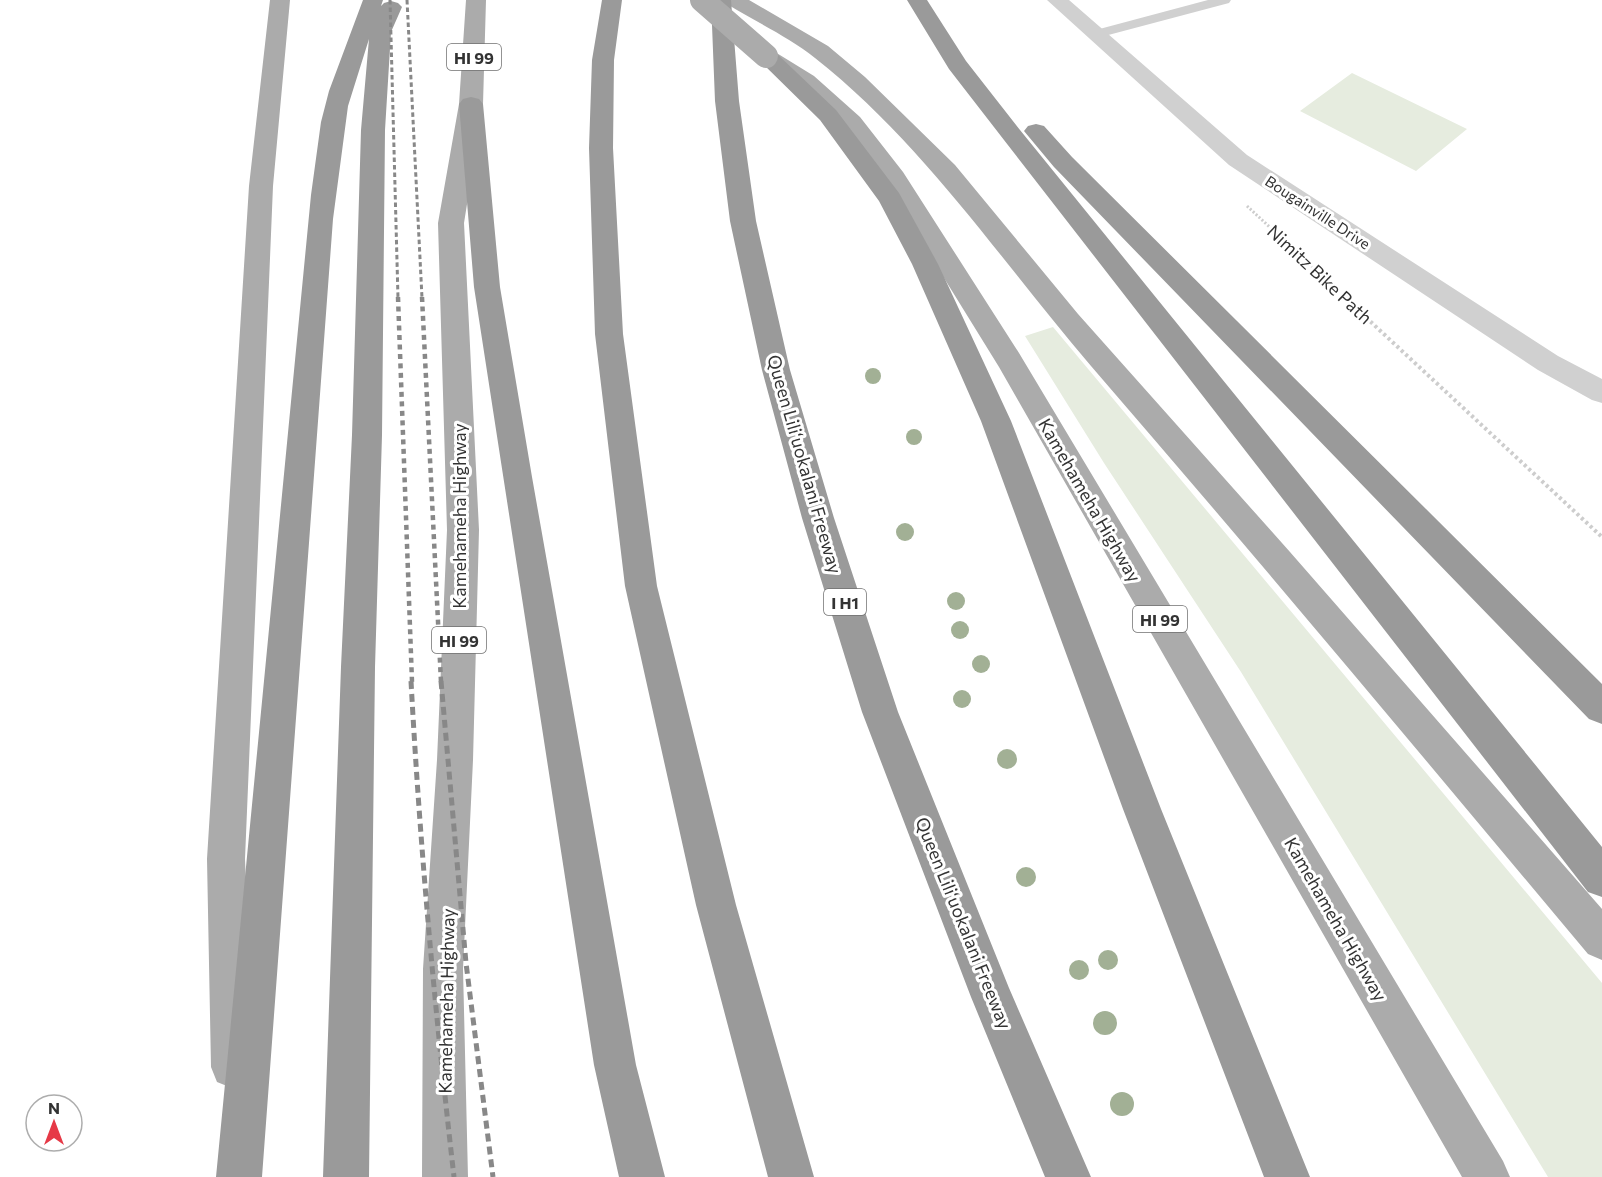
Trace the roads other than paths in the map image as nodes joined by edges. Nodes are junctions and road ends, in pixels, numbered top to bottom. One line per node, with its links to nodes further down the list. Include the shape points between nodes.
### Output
1 (280, 0): 21 (main road, via 261,186 226,859)
2 (373, 0): 21 (highway, via 350,59 333,120 323,204)
3 (395, 0): 22 (highway, via 380,32 373,130)
4 (612, 0): 25 (highway, via 603,60 601,148 609,322 641,586 716,905)
5 (702, 0): 14 (main road, bridge)
6 (721, 0): 26 (highway, Queen Liliʻuokalani Freeway / I H1, via 727,101 743,221 776,370 818,518 880,712)
7 (734, 0): 20 (main road, via 820,51 946,170 1068,321)
8 (917, 0): 19 (highway, via 957,64 1012,135)
9 (934, 0): 18 (highway, via 986,71 1063,162)
10 (1057, 0): 13 (street, Bougainville Drive)
11 (1224, 0): 13 (lane)
12 (477, 5): 16 (main road, Kamehameha Highway / HI 99)
13 (1097, 34): 17 (street, Bougainville Drive, via 1238,160 1548,363)
14 (766, 56): 15 (highway)
15 (807, 87): 27 (highway, via 890,200 926,264 959,336 1037,526 1142,809); 28 (main road, Kamehameha Highway / HI 99, via 852,122 891,172 940,248)
16 (471, 105): 23 (main road, Kamehameha Highway / HI 99, via 451,223 463,531 443,969); 24 (highway, via 487,287 517,477 615,1065)
17 (1602, 392)
18 (1602, 708)
19 (1602, 878)
20 (1602, 940)
21 (237, 1177)
22 (346, 1177)
23 (445, 1177)
24 (642, 1177)
25 (791, 1177)
26 (1068, 1177)
27 (1287, 1177)
28 (1487, 1177)

